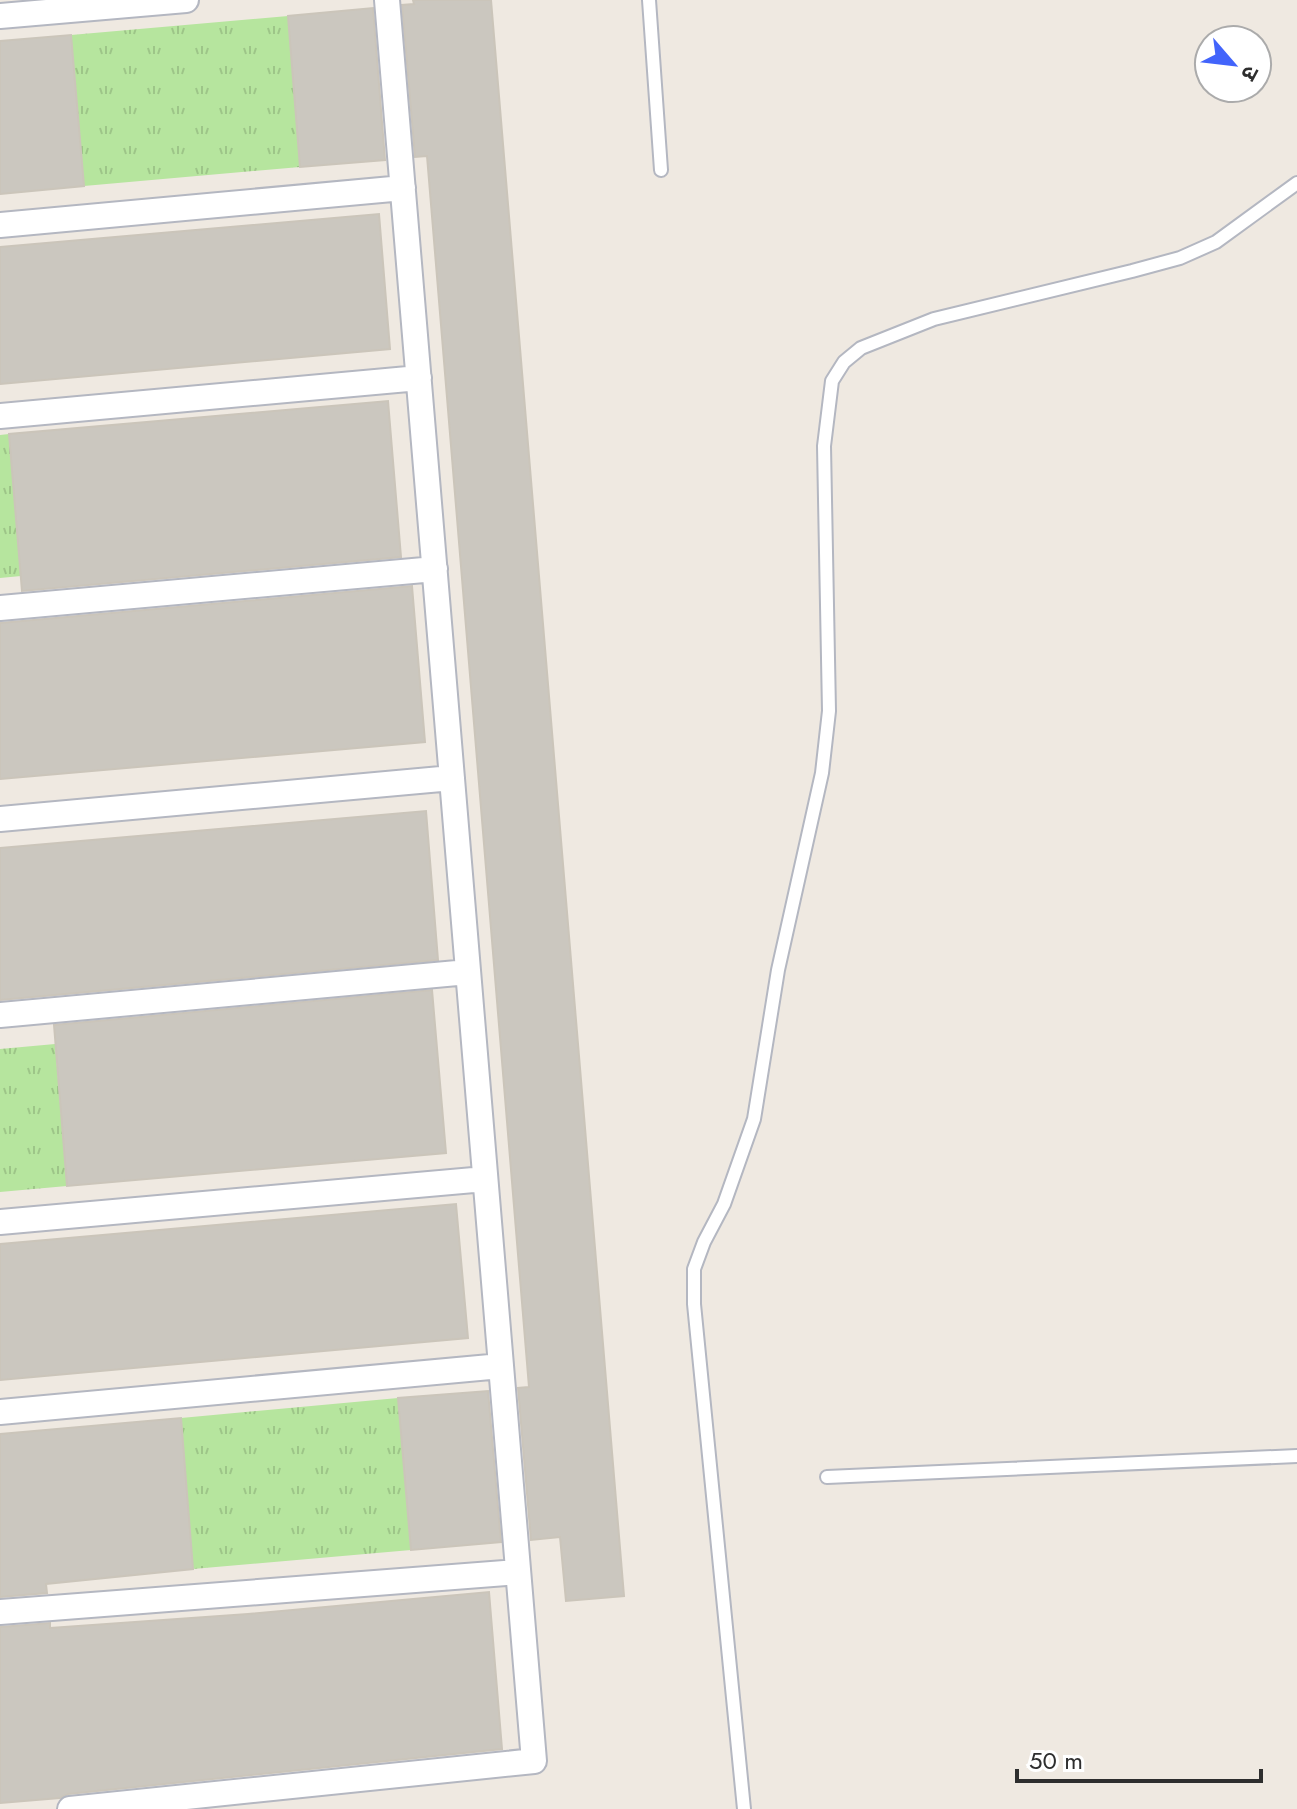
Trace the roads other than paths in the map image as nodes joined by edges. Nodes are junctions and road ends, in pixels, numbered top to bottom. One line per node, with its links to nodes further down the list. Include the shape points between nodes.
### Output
1 (186, 0): 4 (street)
2 (387, 0): 7 (street)
3 (649, 0): 5 (lane)
4 (0, 16)
5 (661, 170)
6 (1297, 183): 26 (lane, via 1216,242 1180,258 934,319 861,348 832,381 824,446 829,711 822,773 778,970 754,1119 694,1269)
7 (403, 188): 8 (street); 9 (street)
8 (0, 225)
9 (419, 378): 10 (street); 11 (street)
10 (0, 416)
11 (435, 569): 12 (street); 13 (street)
12 (0, 608)
13 (452, 778): 14 (street); 15 (street)
14 (0, 819)
15 (468, 972): 16 (street); 17 (street)
16 (0, 1015)
17 (485, 1179): 18 (street); 19 (street)
18 (0, 1222)
19 (501, 1366): 20 (street); 23 (street)
20 (0, 1412)
21 (1297, 1456): 22 (lane)
22 (827, 1477)
23 (518, 1572): 24 (street); 25 (street, via 534,1761)
24 (0, 1612)
25 (70, 1809)
26 (744, 1809)

